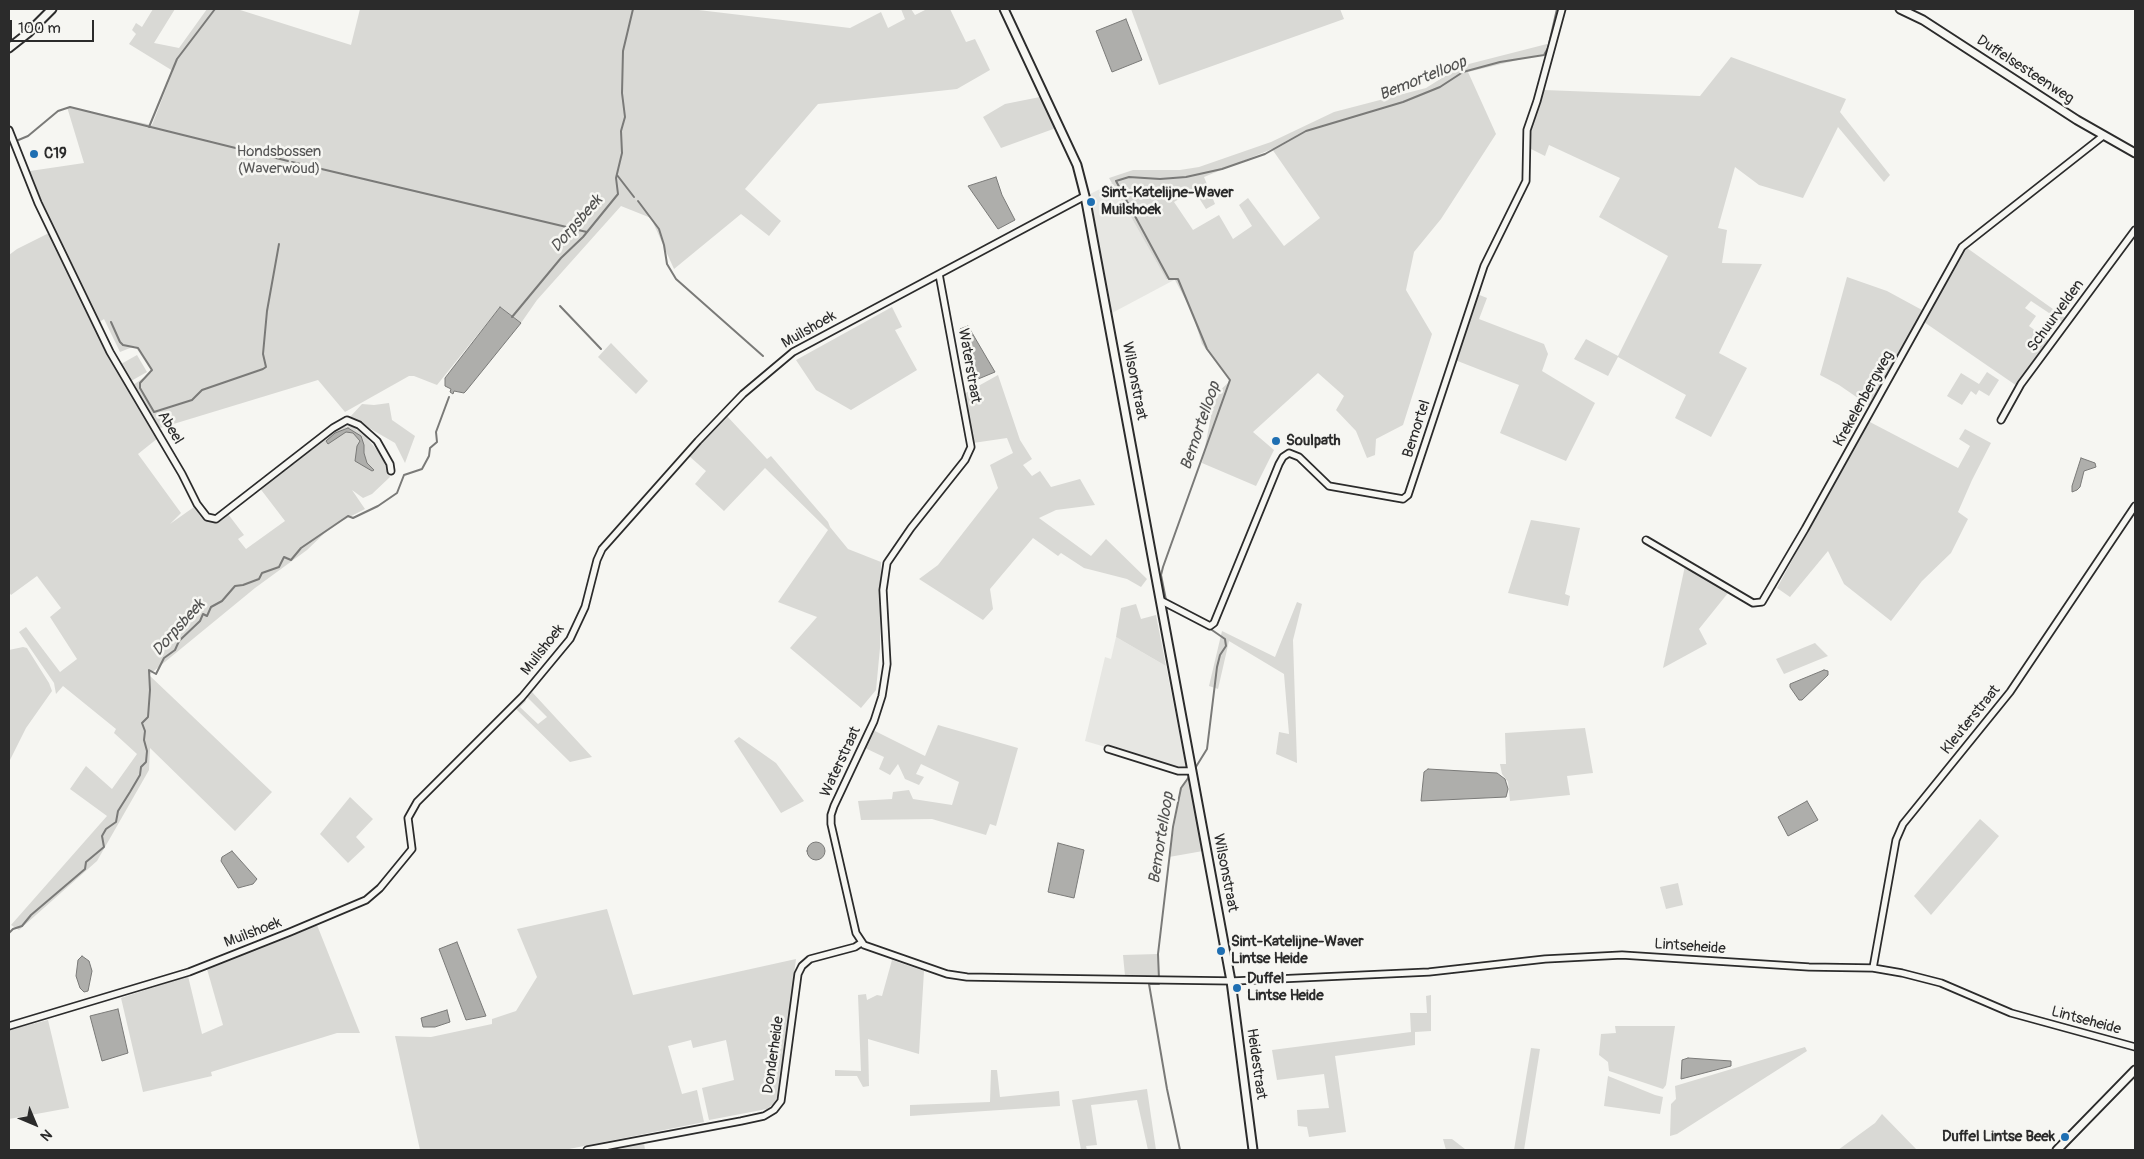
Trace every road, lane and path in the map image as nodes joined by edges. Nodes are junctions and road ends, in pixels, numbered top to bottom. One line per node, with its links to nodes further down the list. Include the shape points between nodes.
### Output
1 (52, 9): 5 (street)
2 (1004, 9): 9 (street, Wilsonstraat, via 1077,165)
3 (1562, 9): 16 (street, Bemortel, via 1527,130 1526,181 1484,266 1408,495 1403,499 1329,486 1298,457 1288,453 1279,464 1214,623 1210,626)
4 (1900, 9): 7 (street, Duffelsesteenweg)
5 (9, 48)
6 (9, 130): 13 (street, Abeel, via 38,203 110,352 206,517 216,519 346,420 359,425 377,441)
7 (2103, 136): 8 (street, Duffelsesteenweg); 15 (street, Krekelenbergweg, via 1962,247 1762,602 1753,603)
8 (2135, 153)
9 (1085, 196): 11 (street, Muilshoek); 16 (street, Wilsonstraat)
10 (2135, 230): 12 (street, Schuurvelden, via 2021,384)
11 (940, 274): 19 (street, Waterstraat, via 971,446 965,460 892,554 885,571 888,664 882,696 874,721 834,806 830,824 856,933); 22 (street, Muilshoek, via 793,352 743,394 698,441 602,548 578,624 559,653 486,736 417,802 408,818 412,849 366,900 189,972)
12 (2002, 420)
13 (391, 471)
14 (2135, 506): 20 (street, Kleuterstraat, via 2010,692 1900,828)
15 (1646, 540)
16 (1160, 600): 18 (street, Wilsonstraat)
17 (1108, 748): 18 (street, via 1178,771)
18 (1192, 771): 21 (street, Wilsonstraat)
19 (862, 943): 21 (street, via 957,976); 25 (street, Donderheide, via 810,959 802,966 798,974 781,1101 774,1110 764,1116 741,1121)
20 (1872, 968): 21 (street, Lintseheide, via 1622,955 1545,959 1429,972); 23 (street, Lintseheide, via 1933,981 2011,1013)
21 (1231, 981): 26 (street, Heidestraat)
22 (9, 1026)
23 (2135, 1047)
24 (2135, 1070): 27 (street)
25 (587, 1150)
26 (1253, 1150)
27 (2057, 1150)

